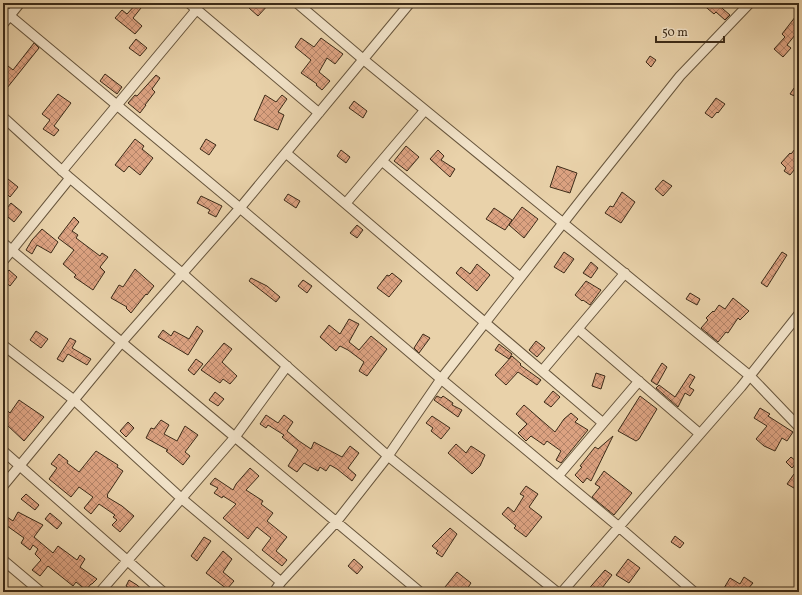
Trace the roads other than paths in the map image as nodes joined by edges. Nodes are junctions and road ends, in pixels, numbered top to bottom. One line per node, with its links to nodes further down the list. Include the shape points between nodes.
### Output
1 (20, 3): 6 (street)
2 (297, 3): 8 (street)
3 (410, 3): 8 (street)
4 (750, 3): 19 (street, via 680,76)
5 (193, 6): 9 (street); 11 (street)
6 (7, 13): 7 (street); 9 (street)
7 (3, 24)
8 (364, 60): 10 (street); 11 (street)
9 (117, 105): 15 (street); 18 (street)
10 (425, 110): 14 (street); 19 (street)
11 (319, 113): 13 (street)
12 (3, 117): 15 (street)
13 (286, 153): 17 (street); 18 (street)
14 (382, 161): 17 (street); 25 (street)
15 (62, 171): 16 (street)
16 (70, 178): 21 (street); 24 (street)
17 (346, 203): 27 (street)
18 (240, 208): 24 (street); 34 (street)
19 (563, 223): 23 (street); 25 (street)
20 (3, 243): 21 (street)
21 (12, 250): 22 (street); 29 (street)
22 (3, 261)
23 (625, 273): 28 (street); 33 (street)
24 (183, 274): 29 (street); 31 (street)
25 (520, 277): 27 (street)
26 (799, 314): 33 (street)
27 (485, 322): 32 (street); 34 (street)
28 (578, 328): 32 (street); 35 (street)
29 (122, 343): 36 (street); 40 (street)
30 (3, 345): 36 (street)
31 (287, 366): 40 (street); 42 (street)
32 (542, 371): 37 (street)
33 (750, 376): 38 (street); 39 (street)
34 (441, 379): 42 (street); 44 (street)
35 (639, 381): 37 (street); 39 (street)
36 (74, 400): 43 (street); 46 (street)
37 (603, 423): 44 (street)
38 (799, 427)
39 (700, 434): 48 (street)
40 (235, 436): 46 (street); 47 (street)
41 (3, 451): 43 (street)
42 (388, 456): 47 (street); 57 (street)
43 (21, 465): 45 (street); 50 (street)
44 (558, 476): 48 (street)
45 (3, 486)
46 (181, 498): 50 (street); 51 (street)
47 (337, 521): 51 (street); 56 (street)
48 (620, 526): 58 (street); 59 (street)
49 (3, 560): 52 (street)
50 (127, 560): 53 (street); 54 (street)
51 (281, 582): 55 (street)
52 (40, 592)
53 (100, 592)
54 (164, 592)
55 (274, 592)
56 (420, 592)
57 (557, 592)
58 (562, 592)
59 (694, 592)

